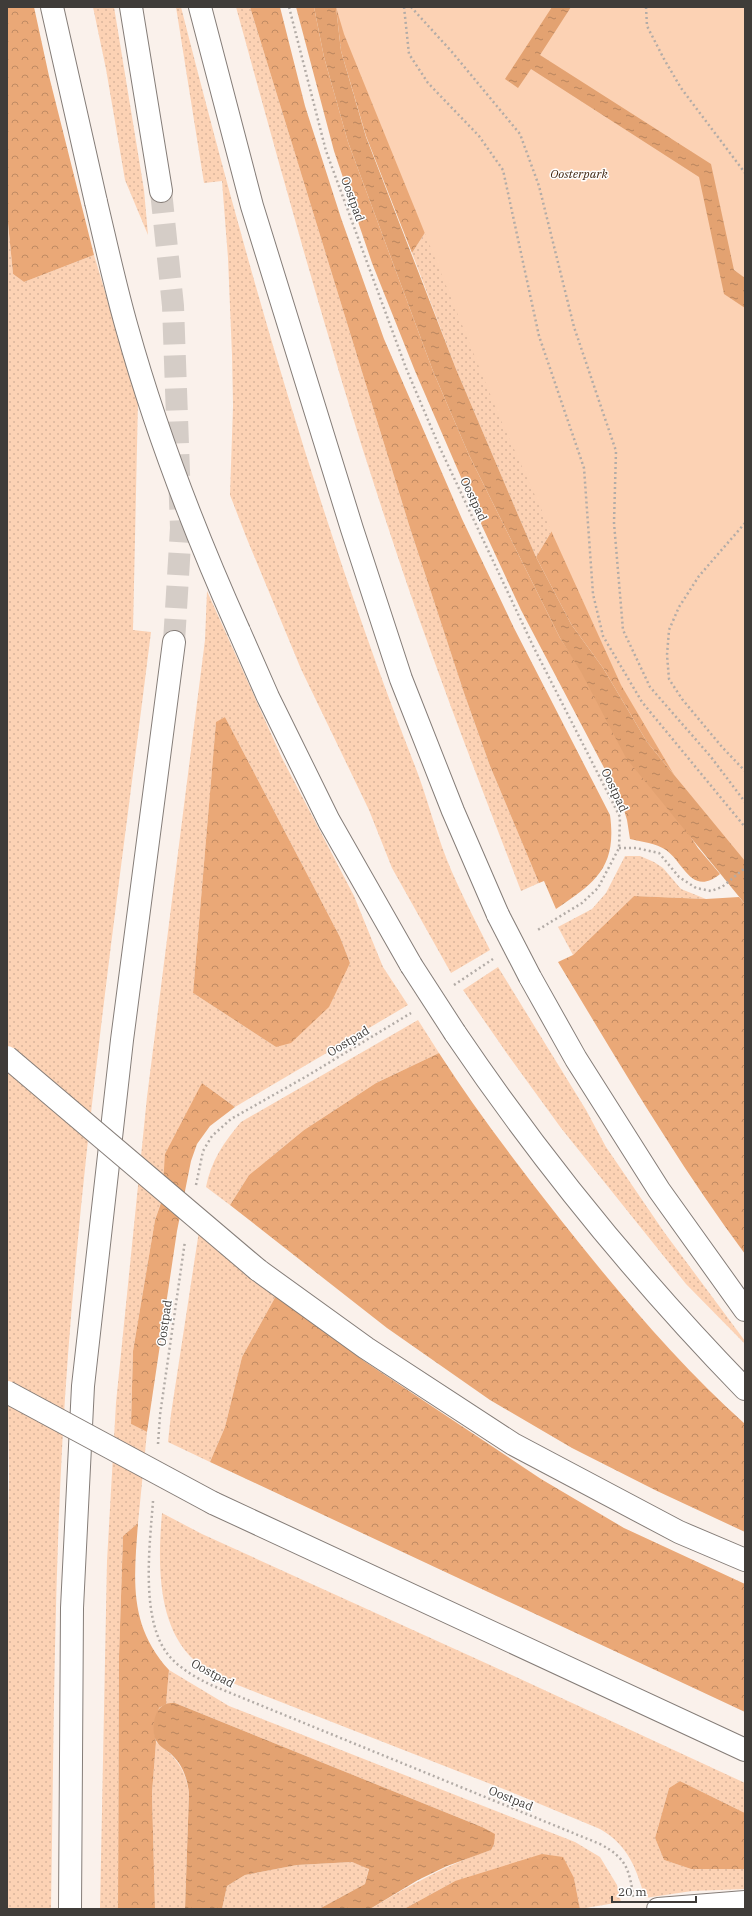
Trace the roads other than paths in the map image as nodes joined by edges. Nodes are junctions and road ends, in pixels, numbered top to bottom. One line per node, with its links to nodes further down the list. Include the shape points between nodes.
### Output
1 (52, 7): 8 (highway, bridge, via 127,328 167,453 206,557 268,698 329,821 411,965 487,1080 555,1172 633,1268)
2 (131, 7): 4 (highway)
3 (200, 7): 7 (highway, bridge, via 252,206 352,529 401,680 453,812 498,915 576,1059 659,1190)
4 (160, 191)
5 (174, 642): 14 (highway, via 122,1040 83,1386 72,1608)
6 (7, 1057): 10 (highway, bridge, via 258,1270 366,1348 513,1444 679,1532)
7 (745, 1310)
8 (745, 1389)
9 (7, 1392): 11 (highway, bridge, via 213,1503)
10 (745, 1560)
11 (745, 1750)
12 (745, 1902): 13 (highway)
13 (662, 1908)
14 (70, 1909)

